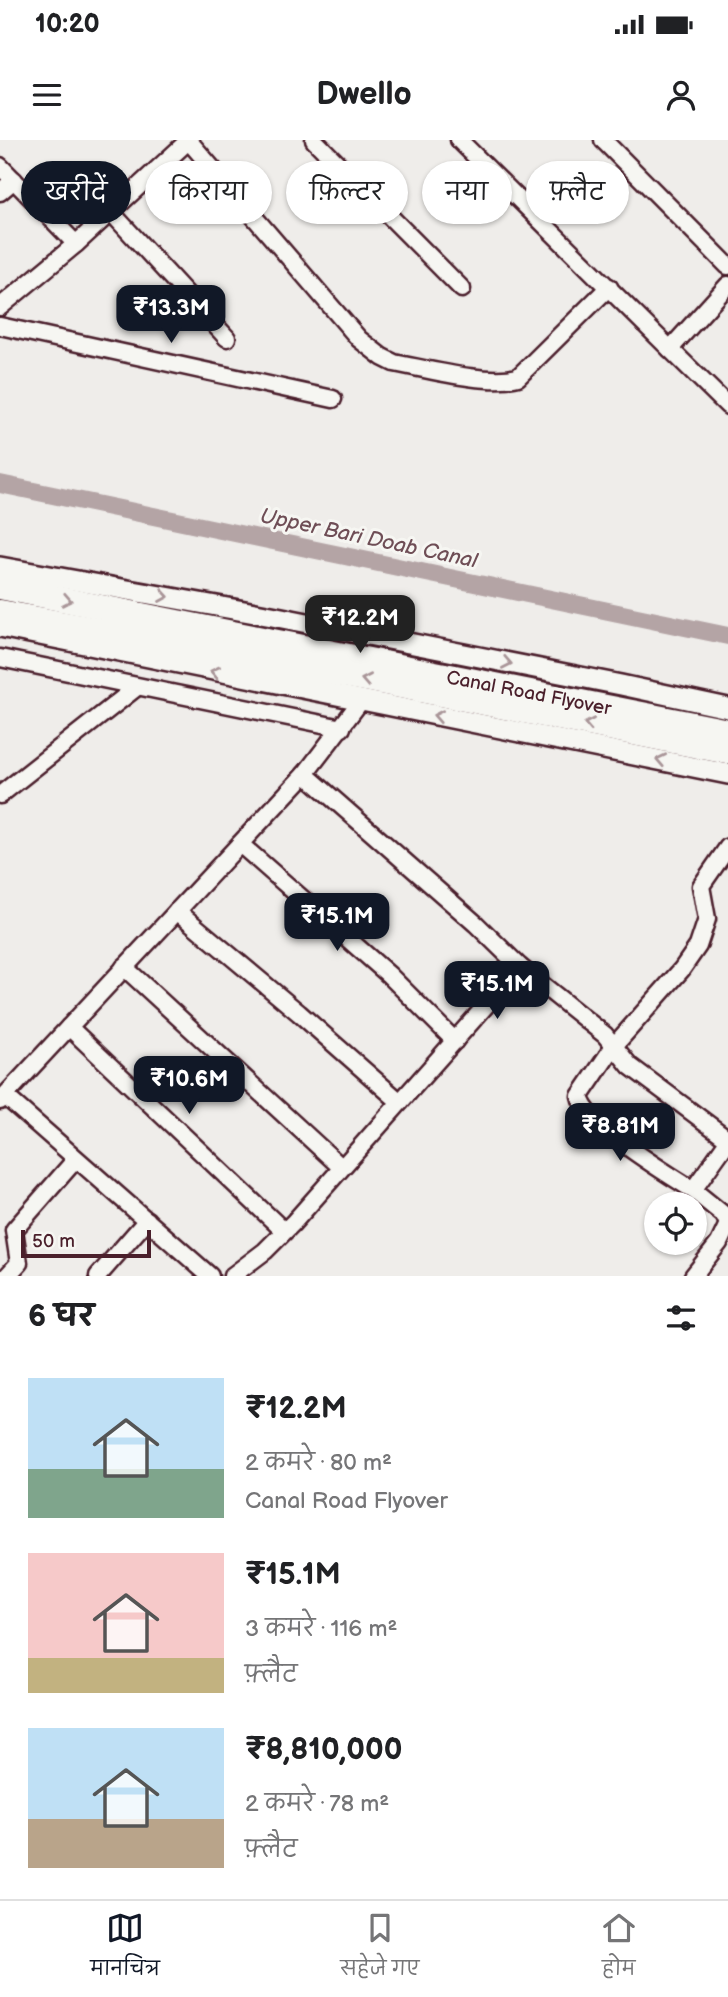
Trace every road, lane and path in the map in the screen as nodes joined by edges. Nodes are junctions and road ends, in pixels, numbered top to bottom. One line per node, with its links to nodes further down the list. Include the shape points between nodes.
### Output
1 (188, 140): 8 (street); 14 (street, via 359,339 394,363 508,380 518,377)
2 (314, 140): 15 (street)
3 (459, 140): 14 (street)
4 (603, 140): 12 (street)
5 (0, 166): 6 (street)
6 (14, 180): 7 (street); 11 (street)
7 (0, 192)
8 (131, 193)
9 (98, 224): 11 (street)
10 (122, 224): 18 (street)
11 (76, 244): 16 (street)
12 (728, 267)
13 (728, 285): 19 (street)
14 (609, 287): 19 (street)
15 (462, 289)
16 (0, 307)
17 (0, 326): 20 (street)
18 (227, 338)
19 (670, 349): 21 (street)
20 (333, 399)
21 (728, 406)
22 (0, 567): 29 (street, one-way to 29, via 272,616)
23 (0, 587): 31 (main road, Canal Road Flyover, one-way to 31)
24 (0, 611): 32 (main road, Canal Road Flyover, one-way to 24)
25 (0, 627): 28 (street, one-way to 25)
26 (0, 659): 27 (street)
27 (137, 687): 30 (street); 35 (street)
28 (360, 702): 30 (street); 34 (street, one-way to 28)
29 (728, 708)
30 (342, 729): 33 (street)
31 (728, 731)
32 (728, 752)
33 (305, 774): 36 (street); 40 (street)
34 (728, 774)
35 (0, 795)
36 (240, 844): 38 (street); 42 (street)
37 (728, 846): 43 (street, via 701,886 707,919 698,946)
38 (177, 911): 39 (street); 45 (street)
39 (124, 967): 41 (street); 48 (street)
40 (520, 967): 42 (street); 43 (street)
41 (69, 1027): 44 (street); 51 (street)
42 (455, 1041): 45 (street)
43 (614, 1046): 46 (street, via 630,1066); 49 (street, via 580,1096 583,1106 626,1145)
44 (2, 1098): 47 (street)
45 (400, 1102): 48 (street)
46 (728, 1140): 49 (street)
47 (76, 1159): 50 (street); 52 (street, via 14,1230 19,1263)
48 (341, 1167): 51 (street)
49 (693, 1190): 56 (street, via 728,1223 719,1244)
50 (147, 1220): 53 (street); 54 (street)
51 (284, 1231): 55 (street)
52 (7, 1276)
53 (98, 1276)
54 (210, 1276)
55 (232, 1276)
56 (693, 1276)

